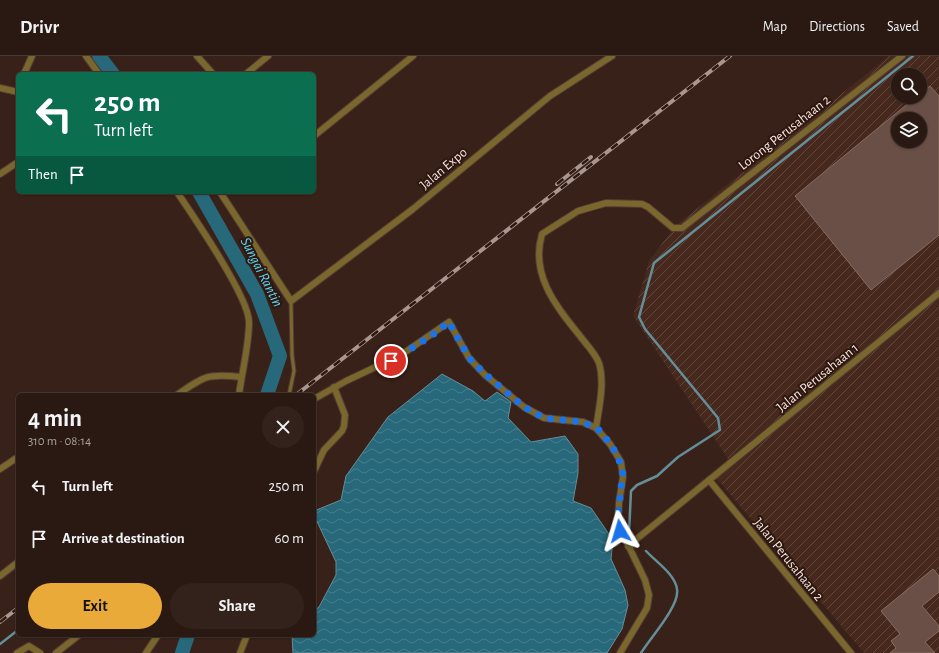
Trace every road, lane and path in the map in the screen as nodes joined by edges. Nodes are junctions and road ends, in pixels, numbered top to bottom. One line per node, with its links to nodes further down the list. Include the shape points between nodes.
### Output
1 (32, 56): 8 (street)
2 (86, 56): 9 (street)
3 (197, 56): 10 (street)
4 (268, 56): 11 (street)
5 (413, 56): 14 (street)
6 (612, 56): 20 (street, Jalan Expo, via 550,96 413,209)
7 (902, 56): 27 (street, Lorong Perusahaan 2, via 682,228 673,228 642,204 606,203 578,210 542,234 539,266 543,281 598,362 600,394)
8 (25, 72)
9 (98, 72)
10 (211, 72)
11 (248, 72)
12 (0, 88): 13 (street)
13 (16, 90)
14 (316, 134)
15 (16, 163): 16 (street)
16 (0, 174)
17 (178, 194): 21 (street, via 248,311 248,332)
18 (221, 194): 20 (street)
19 (939, 293): 32 (street, Jalan Perusahaan 1)
20 (291, 301): 25 (lane, via 294,371)
21 (241, 377): 23 (street, via 212,375); 24 (street)
22 (334, 387): 26 (street); 27 (street, via 402,355 449,322 469,358 524,407 544,418 583,422); 30 (street, via 345,415 344,426 324,450)
23 (180, 393)
24 (238, 393)
25 (289, 393)
26 (316, 398)
27 (596, 428): 33 (street, via 621,462 623,477 618,520 620,531)
28 (16, 458): 29 (street)
29 (3, 463): 31 (street)
30 (316, 467)
31 (0, 468)
32 (709, 480): 33 (street, Jalan Perusahaan 1); 45 (street, Jalan Perusahaan 2)
33 (628, 546): 44 (street, via 650,595 642,616)
34 (16, 564): 35 (street)
35 (0, 576)
36 (76, 637): 41 (street)
37 (157, 637): 42 (street)
38 (246, 637): 43 (street)
39 (17, 653): 40 (street, via 29,646)
40 (40, 653)
41 (56, 653)
42 (146, 653)
43 (240, 653)
44 (620, 653)
45 (851, 653)

